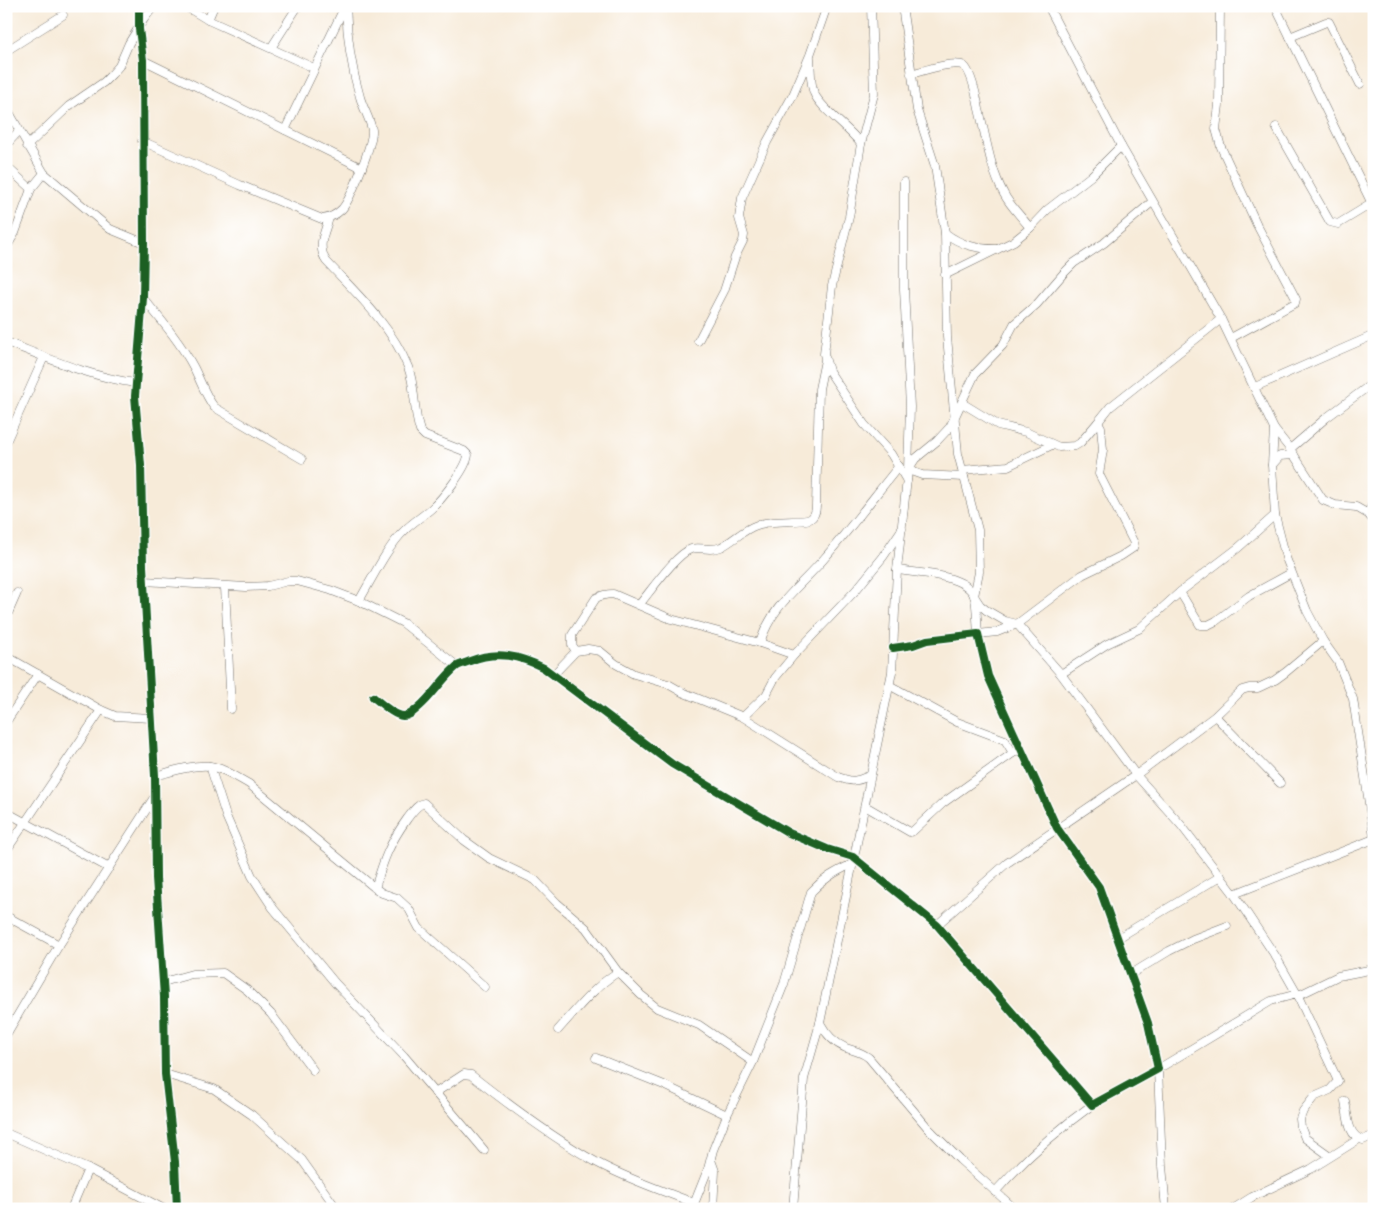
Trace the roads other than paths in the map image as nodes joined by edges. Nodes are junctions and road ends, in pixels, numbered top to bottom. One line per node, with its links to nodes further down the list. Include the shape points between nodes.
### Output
1 (139, 6): 15 (street)
2 (154, 6): 15 (street)
3 (185, 6): 14 (street)
4 (214, 6): 14 (street)
5 (298, 6): 17 (street)
6 (346, 6): 21 (street); 34 (street, via 350,56 372,130)
7 (827, 6): 19 (street)
8 (871, 6): 30 (street, via 874,94)
9 (902, 6): 22 (street)
10 (1220, 6): 50 (street, via 1216,130 1221,148 1257,225 1296,299 1295,303)
11 (1275, 6): 16 (street)
12 (1049, 7): 32 (street)
13 (63, 16): 18 (street)
14 (208, 20): 17 (street)
15 (139, 29): 20 (street); 31 (street, via 112,74 69,106)
16 (1290, 37): 23 (street, via 1330,22); 39 (street)
17 (271, 48): 21 (street)
18 (6, 51)
19 (810, 55): 30 (street, via 814,93); 51 (street, via 742,198 739,218 743,240 724,291)
20 (142, 60): 26 (street); 28 (street)
21 (314, 68): 26 (street)
22 (911, 74): 41 (street, via 948,65 966,68 1004,195); 42 (street, via 917,110 935,166)
23 (1360, 84)
24 (6, 107): 27 (street)
25 (1276, 127): 39 (street, via 1330,222 1338,224)
26 (285, 130): 34 (street)
27 (19, 131): 29 (street); 31 (street)
28 (142, 140): 40 (street, via 249,189 322,219); 43 (street)
29 (6, 144)
30 (861, 144): 54 (street, via 849,217 832,286)
31 (27, 146): 35 (street)
32 (1121, 146): 38 (street); 41 (street, via 1092,176 1047,210)
33 (6, 166): 37 (street)
34 (362, 168): 40 (street, via 344,207)
35 (44, 173): 37 (street); 43 (street, via 110,229)
36 (904, 182): 67 (street, via 904,289 910,407)
37 (31, 189): 44 (street)
38 (1152, 202): 48 (street); 58 (street, via 1104,243 1074,263 1014,324 1003,344 975,374)
39 (1372, 206)
40 (329, 218): 81 (street, via 321,252 326,262 378,316 394,341 408,367 420,431 468,455 462,470 434,506 404,530)
41 (1030, 228): 45 (street)
42 (945, 233): 45 (street, via 973,248); 46 (street)
43 (144, 242): 47 (street)
44 (6, 248)
45 (999, 249): 46 (street)
46 (945, 275): 59 (street)
47 (143, 298): 56 (street); 65 (street, via 175,337 214,407)
48 (1221, 319): 50 (street); 60 (street, via 1110,407)
49 (1374, 335): 57 (street)
50 (1231, 338): 57 (street)
51 (698, 341)
52 (6, 342): 53 (street)
53 (44, 357): 56 (street, via 97,376); 62 (street)
54 (825, 360): 67 (street, via 864,424); 82 (street, via 819,389 814,516 808,520 778,520 756,525 720,548 693,548 685,552)
55 (1374, 382): 64 (street, via 1326,418)
56 (135, 383): 76 (street)
57 (1255, 387): 61 (street)
58 (962, 402): 59 (street); 63 (street, via 998,425 1026,432)
59 (954, 420): 67 (street, via 945,433); 68 (street)
60 (1098, 422): 63 (street, via 1080,443 1064,447); 84 (street, via 1102,450 1099,474 1134,543 1133,548 1082,575)
61 (1274, 429): 64 (street); 66 (street)
62 (6, 442)
63 (1052, 445): 68 (street, via 1008,466)
64 (1292, 452): 66 (street, via 1280,456); 70 (street, via 1323,500 1356,507)
65 (302, 459)
66 (1272, 465): 71 (street)
67 (903, 469): 68 (street, via 922,474); 73 (street, via 907,481); 87 (street, via 777,608)
68 (963, 473): 80 (street, via 978,530 979,572)
69 (1374, 501): 70 (street)
70 (1368, 514): 72 (street)
71 (1275, 515): 75 (street); 78 (street)
72 (1374, 521)
73 (903, 527): 74 (street); 90 (street, via 856,590)
74 (898, 570): 80 (street, via 958,580); 88 (street)
75 (1291, 573): 78 (street, via 1204,626 1200,625); 86 (street)
76 (144, 581): 77 (street); 102 (street)
77 (225, 586): 81 (street, via 268,586 296,581); 99 (street)
78 (1180, 592): 95 (street, via 1139,629 1107,644)
79 (17, 593): 83 (street)
80 (974, 596): 84 (street, via 986,610); 85 (street)
81 (359, 601): 92 (street, via 403,623)
82 (638, 605): 87 (street, via 671,619); 89 (street, via 613,594 596,598 572,635)
83 (6, 618)
84 (1017, 624): 85 (street, via 997,632); 95 (street)
85 (978, 634): 88 (street); 104 (street, via 988,676)
86 (1324, 641): 100 (street, via 1275,680 1258,688 1242,690); 115 (street, via 1338,662 1353,699)
87 (760, 643): 90 (street)
88 (892, 648): 96 (street)
89 (576, 651): 94 (street); 101 (street, via 588,648 600,651 634,674 668,684)
90 (794, 655): 101 (street, via 766,694)
91 (6, 656): 93 (street)
92 (458, 666): 94 (street, via 500,654 532,662); 97 (street, via 410,715 396,714)
93 (38, 674): 98 (street); 103 (street)
94 (554, 674): 117 (street, via 672,764 789,833)
95 (1061, 674): 106 (street)
96 (889, 685): 104 (street, via 957,722 1000,737); 108 (street)
97 (373, 697)
98 (101, 710): 102 (street, via 115,716); 113 (street)
99 (231, 710)
100 (1215, 716): 106 (street); 109 (street)
101 (743, 717): 108 (street, via 838,777 856,781)
102 (151, 718): 107 (street)
103 (6, 722)
104 (1017, 751): 111 (street, via 943,803 912,832); 114 (street)
105 (210, 766): 107 (street); 120 (street, via 249,784); 141 (street, via 226,816 252,876 273,908 335,983)
106 (1136, 775): 114 (street); 119 (street)
107 (155, 776): 110 (street)
108 (869, 776): 111 (street)
109 (1280, 783)
110 (155, 796): 118 (street); 130 (street)
111 (865, 806): 117 (street)
112 (6, 812): 113 (street)
113 (26, 822): 116 (street); 118 (street)
114 (1057, 828): 123 (street, via 1007,862); 125 (street, via 1099,887)
115 (1374, 837): 121 (street)
116 (6, 851)
117 (852, 861): 123 (street); 133 (street); 137 (street, via 811,892 784,984)
118 (109, 868): 126 (street)
119 (1221, 876): 121 (street); 125 (street)
120 (375, 888): 128 (street, via 386,852 394,838 417,807 424,803 489,858 535,880 586,928); 131 (street, via 396,898 409,909 420,928)
121 (1234, 894): 132 (street)
122 (6, 916): 126 (street)
123 (937, 925): 143 (street)
124 (1227, 926): 129 (street, via 1169,951)
125 (1118, 938): 129 (street)
126 (59, 945): 135 (street)
127 (1374, 969): 132 (street, via 1338,976)
128 (618, 972): 134 (street, via 592,992); 137 (street, via 657,1008 699,1025)
129 (1131, 974): 138 (street, via 1148,1023)
130 (163, 982): 139 (street, via 192,974 224,972 272,1014); 140 (street)
131 (485, 987)
132 (1297, 994): 138 (street, via 1271,1001); 149 (street, via 1338,1081 1330,1090 1314,1097 1303,1111 1301,1128 1305,1138)
133 (820, 1023): 152 (street, via 825,1033 841,1045 869,1058 928,1128); 159 (street, via 804,1079)
134 (558, 1030)
135 (6, 1035)
136 (596, 1058): 144 (street, via 664,1085)
137 (753, 1062): 144 (street)
138 (1158, 1069): 143 (street); 161 (street)
139 (313, 1070)
140 (165, 1074): 156 (street); 157 (street, via 214,1089 252,1115 302,1160)
141 (435, 1093): 148 (street); 153 (street, via 464,1074 471,1075 596,1162)
142 (1345, 1101): 147 (street, via 1350,1126)
143 (1092, 1105): 152 (street, via 1039,1147)
144 (727, 1116): 150 (street)
145 (6, 1134): 151 (street)
146 (1374, 1135): 147 (street)
147 (1359, 1139): 149 (street)
148 (484, 1150)
149 (1330, 1156): 162 (street)
150 (711, 1160): 153 (street); 158 (street, via 715,1171)
151 (88, 1169): 154 (street); 155 (street)
152 (995, 1192): 160 (street)
153 (693, 1206)
154 (71, 1209)
155 (164, 1209)
156 (177, 1209)
157 (337, 1209)
158 (714, 1209)
159 (793, 1209)
160 (1015, 1209)
161 (1166, 1209)
162 (1233, 1209)

